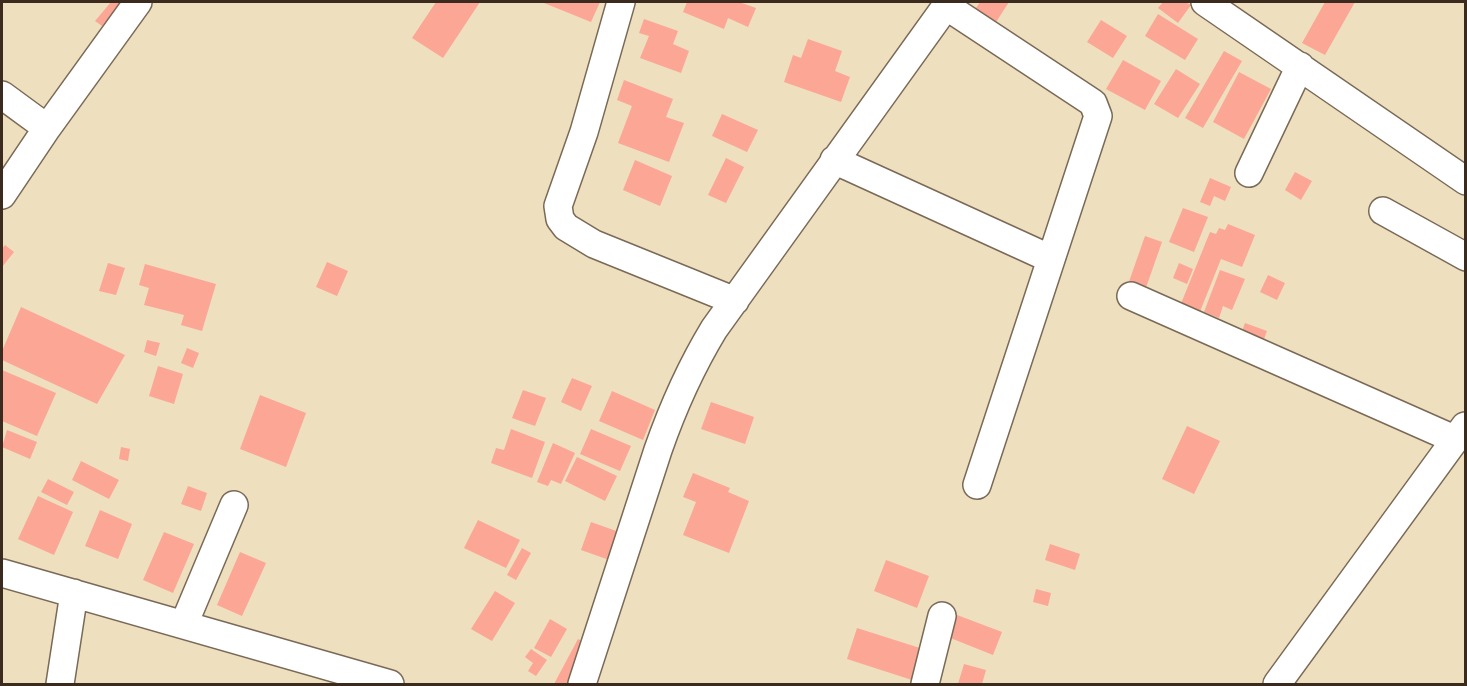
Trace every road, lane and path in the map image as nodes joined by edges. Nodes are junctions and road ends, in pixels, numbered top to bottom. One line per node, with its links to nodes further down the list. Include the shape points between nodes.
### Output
1 (138, 2): 7 (street)
2 (621, 2): 16 (street, via 558,206 560,219 594,244)
3 (1205, 2): 5 (street)
4 (947, 4): 8 (street); 14 (street, via 1098,110 1098,122)
5 (1300, 66): 9 (street); 10 (street)
6 (2, 95): 7 (street)
7 (47, 128): 11 (street)
8 (834, 160): 14 (street); 16 (street)
9 (1249, 173)
10 (1466, 181)
11 (2, 195)
12 (1383, 212): 13 (street)
13 (1466, 257)
14 (1052, 259): 18 (street)
15 (1131, 296): 17 (street)
16 (735, 301): 26 (street, via 698,357 668,422)
17 (1458, 444): 28 (street)
18 (977, 485)
19 (234, 505): 23 (street)
20 (2, 573): 21 (street)
21 (74, 593): 23 (street); 24 (street)
22 (942, 616): 27 (street)
23 (184, 624): 25 (street)
24 (60, 684)
25 (390, 684)
26 (582, 684)
27 (925, 684)
28 (1277, 684)

